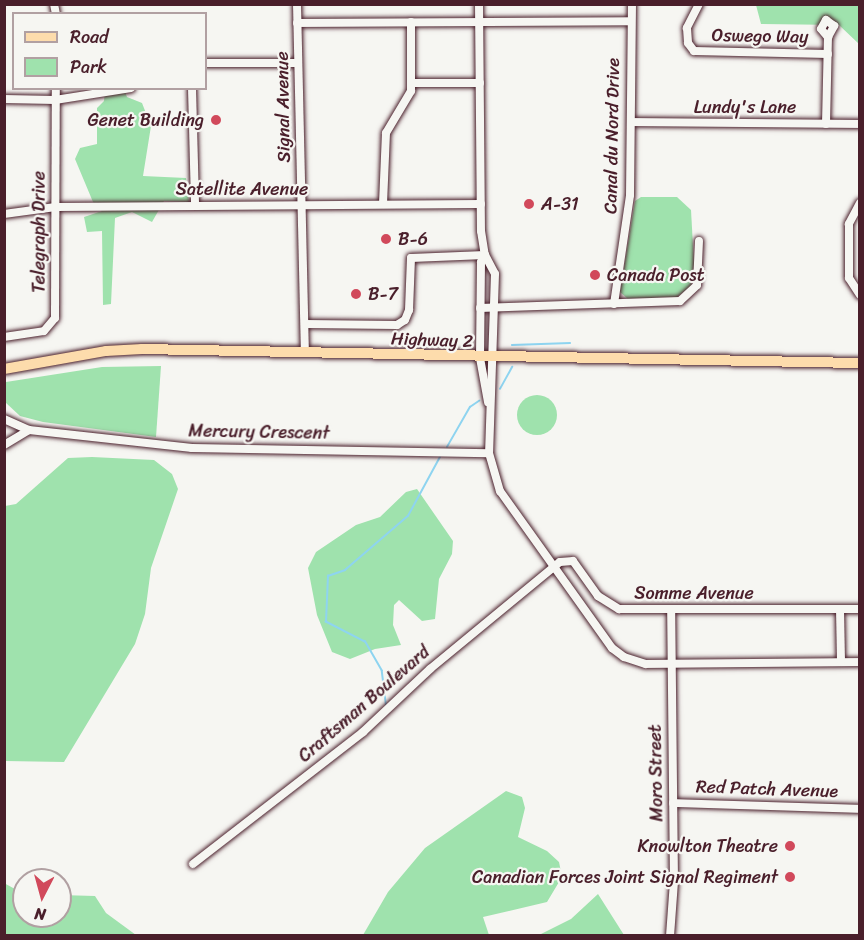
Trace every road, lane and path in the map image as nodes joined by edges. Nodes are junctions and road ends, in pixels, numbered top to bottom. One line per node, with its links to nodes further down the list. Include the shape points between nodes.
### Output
1 (297, 4): 8 (street, Signal Avenue)
2 (479, 4): 7 (street)
3 (632, 4): 5 (street, Canal du Nord Drive)
4 (699, 4): 10 (street, Oswego Way, via 687,28 691,49)
5 (631, 21): 7 (street); 20 (street, Canal du Nord Drive)
6 (411, 22): 7 (street); 8 (street); 13 (street)
7 (480, 22): 14 (street)
8 (297, 23): 12 (street, Signal Avenue)
9 (828, 37): 10 (street)
10 (828, 54): 21 (street)
11 (207, 63): 12 (street)
12 (298, 63): 26 (street, Signal Avenue)
13 (412, 83): 14 (street); 24 (street, via 410,95 386,133)
14 (480, 83): 25 (street)
15 (56, 90): 19 (street, Telegraph Drive)
16 (118, 90): 19 (street)
17 (192, 90): 27 (street)
18 (4, 99): 19 (street)
19 (55, 100): 28 (street, Telegraph Drive)
20 (631, 123): 21 (street, Lundy's Lane); 33 (street, Canal du Nord Drive, via 630,195)
21 (826, 124): 22 (street, Lundy's Lane)
22 (860, 124)
23 (860, 203): 32 (street, via 849,224 849,278)
24 (383, 204): 25 (street, Satellite Avenue); 26 (street, Satellite Avenue)
25 (481, 204): 31 (street)
26 (302, 205): 27 (street, Satellite Avenue); 36 (street, Signal Avenue)
27 (195, 206): 28 (street, Satellite Avenue)
28 (56, 207): 29 (street, Satellite Avenue); 37 (street, Telegraph Drive, via 54,321 31,335)
29 (4, 214)
30 (699, 241): 33 (street, via 697,285 685,299)
31 (485, 255): 34 (street, via 481,261); 35 (street, via 495,274); 36 (street, via 411,258 409,310 405,320 397,325)
32 (860, 295)
33 (614, 304): 35 (street)
34 (480, 308): 35 (street); 39 (street)
35 (495, 308): 40 (street)
36 (305, 324): 38 (street, Signal Avenue)
37 (4, 337)
38 (305, 353): 39 (main road, Highway 2); 42 (main road, Highway 2, via 124,350)
39 (480, 358): 40 (main road, Highway 2); 43 (street)
40 (494, 358): 41 (main road, Highway 2); 43 (street)
41 (860, 363)
42 (4, 369)
43 (489, 403): 47 (street)
44 (4, 419): 45 (street, Mercury Crescent)
45 (29, 430): 46 (street); 47 (street, Mercury Crescent, via 192,448)
46 (4, 445)
47 (489, 453): 48 (street, via 500,491)
48 (553, 567): 51 (street, Somme Avenue, via 573,561 598,596 612,606); 54 (street, via 618,653 638,662); 57 (street, Craftsman Boulevard, via 430,669 363,732)
49 (840, 609): 50 (street, Somme Avenue); 51 (street, Somme Avenue); 52 (street)
50 (860, 609)
51 (671, 610): 54 (street, Moro Street)
52 (841, 662): 53 (street); 54 (street)
53 (860, 662)
54 (671, 663): 55 (street, Moro Street)
55 (673, 803): 56 (street, Red Patch Avenue); 58 (street, Moro Street)
56 (860, 809)
57 (193, 864)
58 (670, 936)

